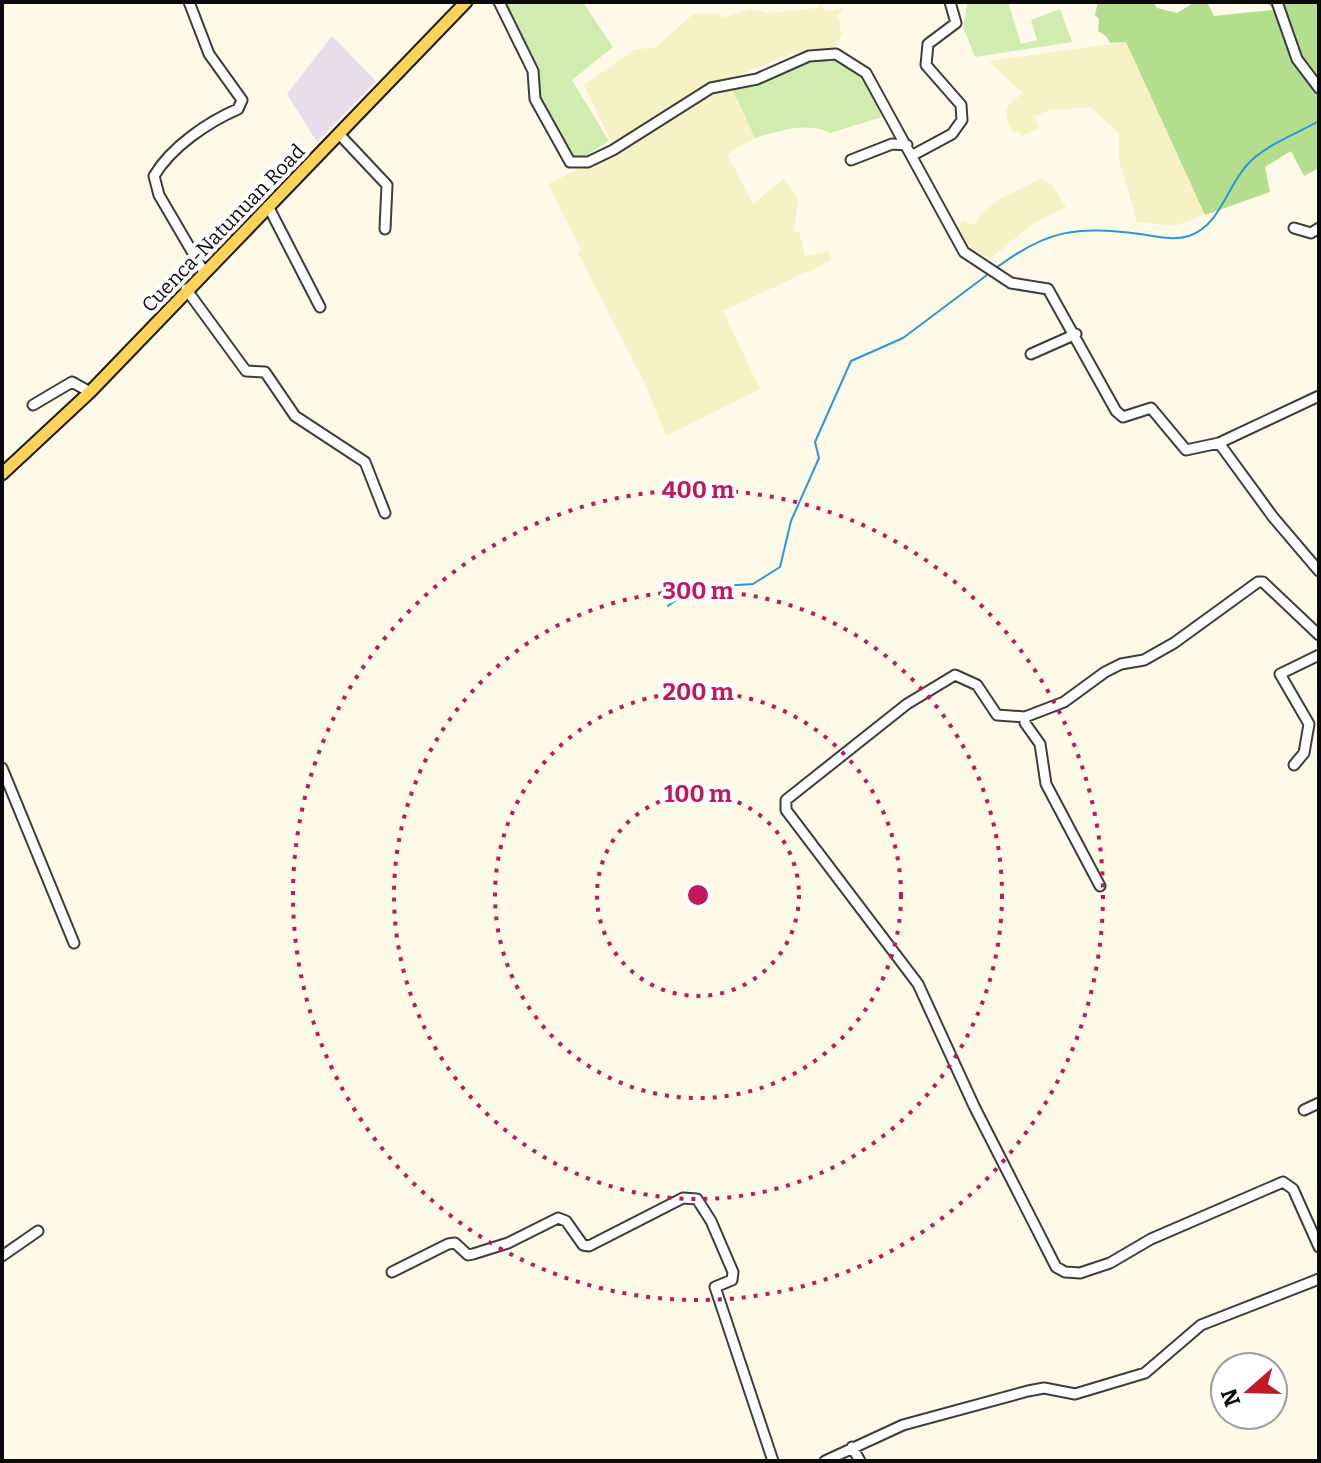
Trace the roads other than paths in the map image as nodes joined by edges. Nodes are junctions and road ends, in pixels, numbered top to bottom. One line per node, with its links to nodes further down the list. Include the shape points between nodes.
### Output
1 (189, 2): 15 (street, via 209,54 242,100 238,109 216,118 162,162 154,176 159,195)
2 (466, 2): 7 (main road, Cuenca-Natunuan Road)
3 (499, 2): 8 (street, via 533,71 535,99 570,162 588,162 613,150 711,88 757,79 826,53 842,56 866,73)
4 (950, 2): 9 (street, via 956,23 928,44 926,65 961,105 962,120 952,134)
5 (1277, 2): 6 (street, via 1297,59)
6 (1319, 88)
7 (339, 134): 11 (main road, Cuenca-Natunuan Road); 14 (street, via 387,185)
8 (907, 145): 9 (street); 10 (street, via 892,144)
9 (913, 155): 18 (street, via 964,252 1011,283 1048,289)
10 (851, 160)
11 (268, 206): 15 (main road, Cuenca-Natunuan Road); 17 (street)
12 (1294, 228): 13 (street, via 1311,233)
13 (1319, 228)
14 (385, 229)
15 (204, 272): 16 (main road, Cuenca-Natunuan Road)
16 (186, 289): 20 (main road, Cuenca-Natunuan Road); 25 (street, via 246,371 265,372 295,416 365,462)
17 (320, 307)
18 (1076, 334): 19 (street); 23 (street, via 1123,417 1151,408 1185,450)
19 (1031, 354)
20 (90, 392): 22 (street, via 72,382); 24 (main road, Cuenca-Natunuan Road)
21 (1319, 396): 23 (street)
22 (33, 405)
23 (1219, 443): 26 (street)
24 (2, 474)
25 (385, 513)
26 (1319, 571)
27 (1319, 636): 29 (street, via 1258,582 1174,643 1144,660 1113,668 1064,702)
28 (1319, 655): 30 (street, via 1280,674 1309,724 1304,753)
29 (1025, 717): 32 (street, via 1040,744 1046,784); 37 (street, via 997,715 977,685 955,675 841,753 786,800 786,810 918,984 1056,1267 1080,1273 1110,1263 1151,1239 1283,1182 1293,1189)
30 (1294, 765)
31 (2, 768): 33 (street)
32 (1100, 886)
33 (74, 943)
34 (1319, 1103): 35 (street)
35 (1304, 1110)
36 (38, 1231): 38 (street)
37 (1319, 1247)
38 (2, 1256)
39 (392, 1272): 42 (street, via 448,1244 473,1254 558,1218 589,1246 683,1198 697,1199 733,1272 732,1280 715,1287)
40 (1319, 1279): 41 (street, via 1201,1325 1145,1373 1075,1394 1044,1388 1028,1391 903,1425)
41 (852, 1447): 43 (street); 44 (street)
42 (773, 1461)
43 (825, 1461)
44 (860, 1461)

